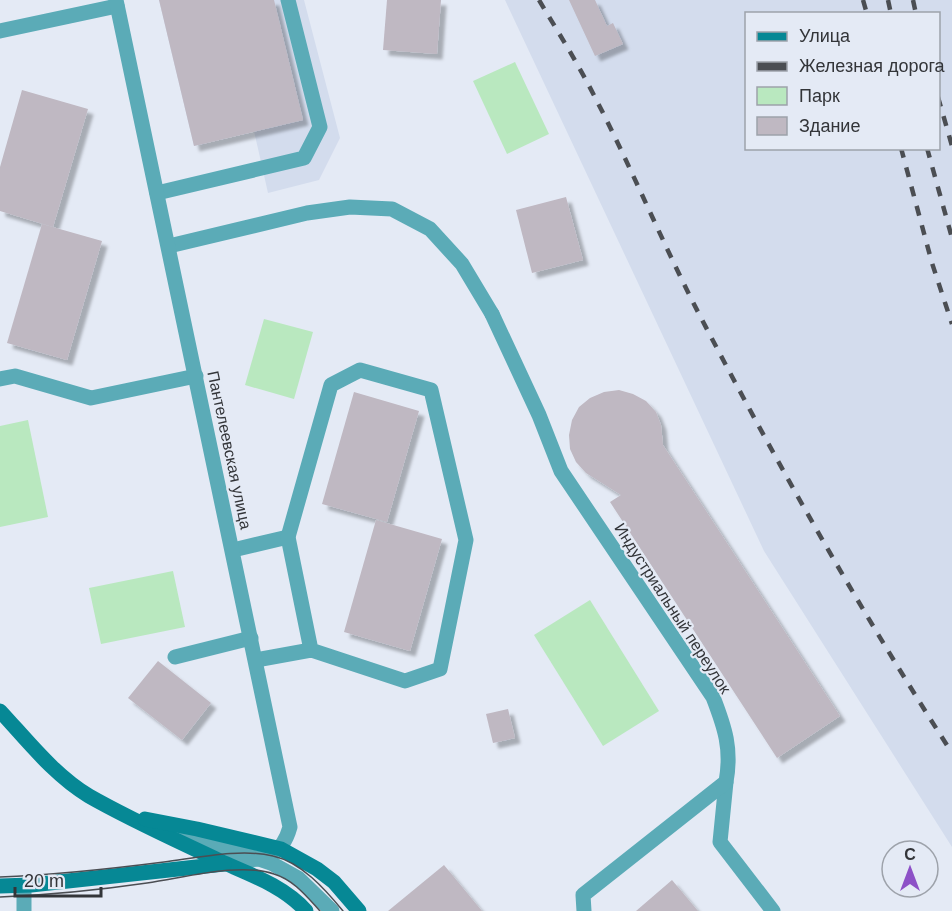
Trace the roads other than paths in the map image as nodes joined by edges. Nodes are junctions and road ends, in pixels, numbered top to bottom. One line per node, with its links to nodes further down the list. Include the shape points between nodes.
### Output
1 (288, 0): 4 (street, via 320,127 304,158)
2 (116, 3): 3 (street); 4 (street, Пантелеевская улица)
3 (0, 31)
4 (157, 193): 5 (street, Пантелеевская улица)
5 (169, 246): 6 (street, Пантелеевская улица); 15 (street, Индустриальный переулок, via 307,213 350,207 392,209 430,229 462,264 492,314 561,471 713,697 730,761)
6 (196, 376): 7 (street, via 91,398 15,376); 9 (street, Пантелеевская улица)
7 (0, 379)
8 (288, 537): 9 (street); 11 (street); 11 (street, via 331,385 360,370 431,390 466,540 440,669 405,681)
9 (233, 550): 10 (street, Пантелеевская улица)
10 (251, 638): 12 (street); 13 (street, Пантелеевская улица)
11 (311, 650): 13 (street)
12 (175, 657)
13 (256, 660): 17 (street, Пантелеевская улица, via 290,828)
14 (0, 711): 16 (main road, via 52,766 87,794)
15 (726, 782): 26 (street, via 583,895); 27 (street, Индустриальный переулок, via 720,842)
16 (126, 816): 17 (main road); 18 (street); 19 (main road)
17 (281, 849): 18 (street); 25 (main road, via 334,882)
18 (254, 858): 19 (street); 24 (street, via 298,878)
19 (226, 863): 20 (main road); 23 (main road, via 274,886)
20 (24, 885): 21 (main road); 22 (street)
21 (0, 886)
22 (24, 911)
23 (306, 911)
24 (332, 911)
25 (359, 911)
26 (584, 911)
27 (774, 911)

